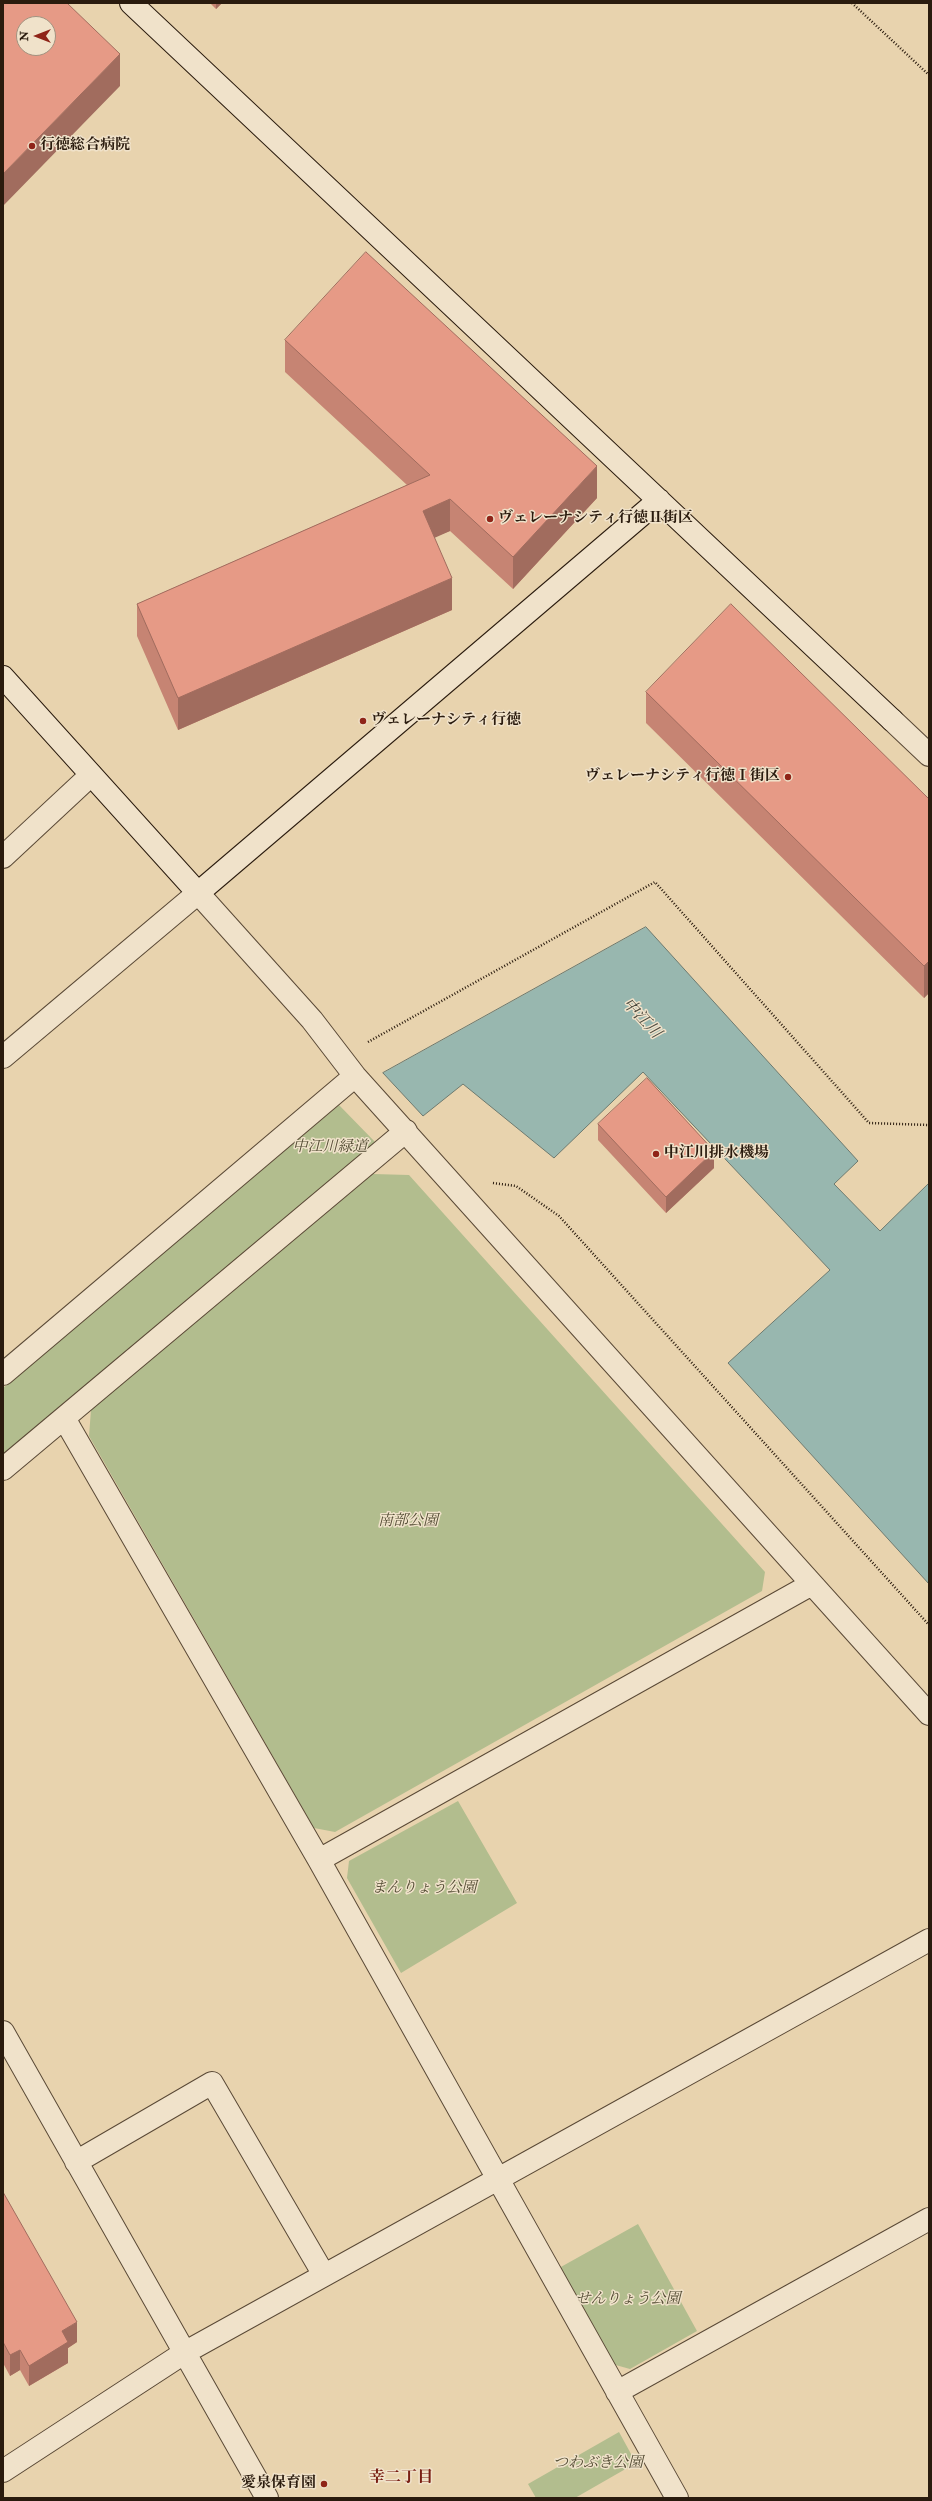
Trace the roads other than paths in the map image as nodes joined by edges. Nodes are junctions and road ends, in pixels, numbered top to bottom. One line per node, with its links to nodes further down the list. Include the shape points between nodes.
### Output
1 (131, 3): 2 (street)
2 (659, 500): 4 (street); 7 (street)
3 (3, 677): 5 (street)
4 (929, 755)
5 (91, 775): 6 (street); 7 (street)
6 (3, 857)
7 (198, 893): 8 (street); 9 (street, via 312,1020)
8 (3, 1057)
9 (355, 1076): 10 (street); 11 (street)
10 (406, 1131): 12 (street); 14 (street)
11 (3, 1374)
12 (64, 1418): 13 (street); 16 (street)
13 (3, 1469)
14 (812, 1584): 15 (street); 16 (street)
15 (929, 1714)
16 (319, 1860): 20 (street)
17 (929, 1940): 20 (street)
18 (3, 2032): 19 (street)
19 (76, 2162): 22 (street, via 212,2084); 23 (street)
20 (498, 2179): 22 (street); 24 (street)
21 (929, 2219): 24 (street)
22 (324, 2275): 23 (street)
23 (184, 2353): 25 (street); 26 (street)
24 (617, 2392): 27 (street)
25 (3, 2471)
26 (267, 2498)
27 (677, 2498)

